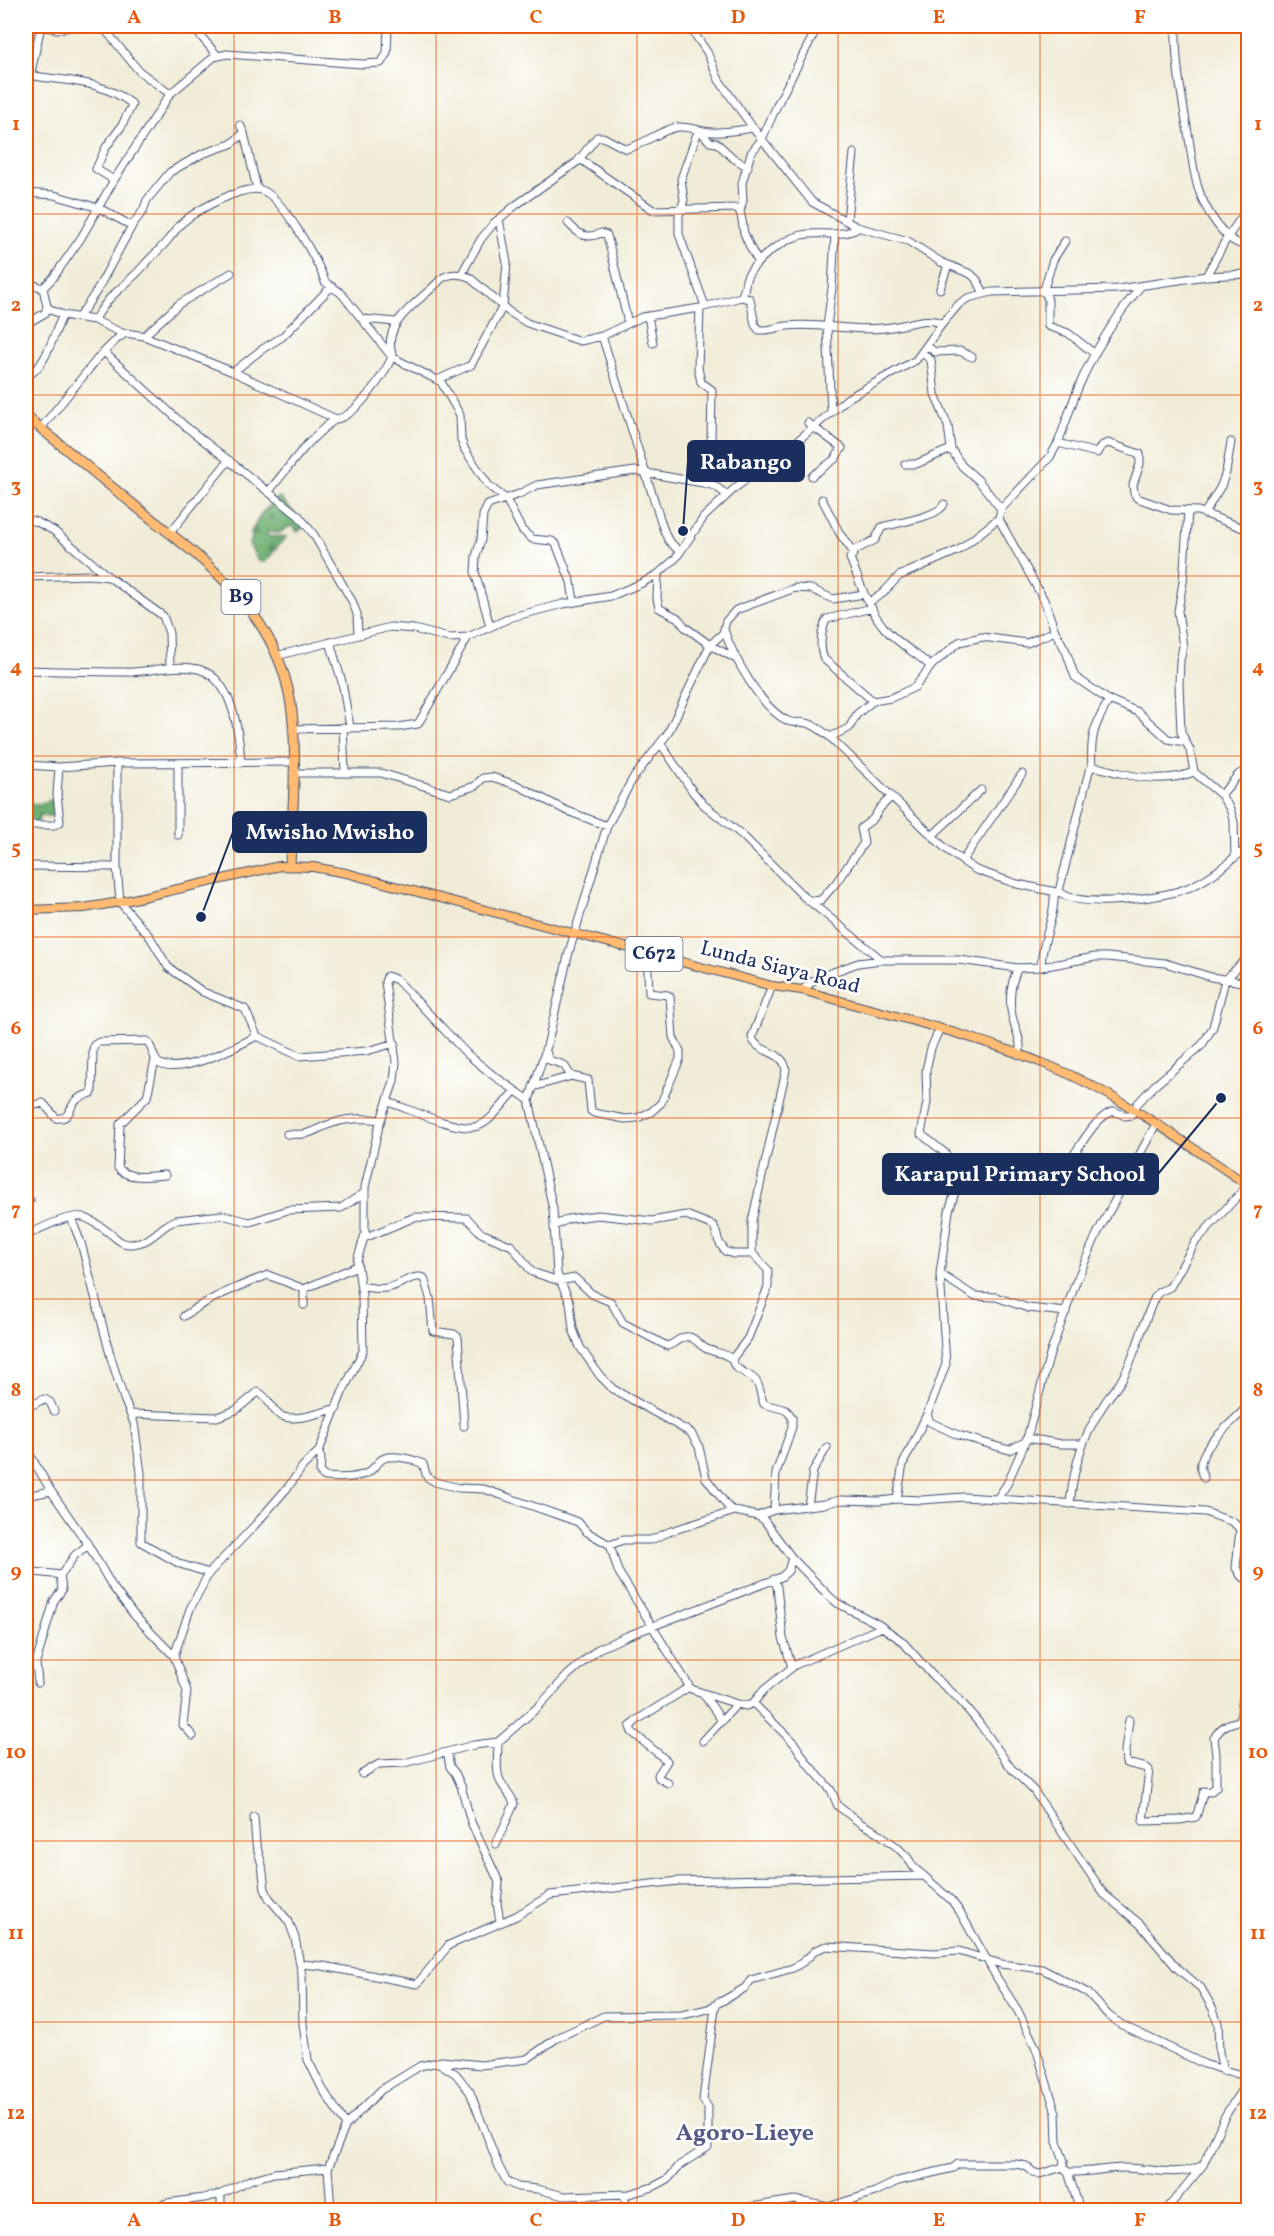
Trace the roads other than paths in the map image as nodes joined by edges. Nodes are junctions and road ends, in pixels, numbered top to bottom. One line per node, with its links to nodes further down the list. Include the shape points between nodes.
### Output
1 (41, 26): 2 (street); 10 (street)
2 (77, 26)
3 (102, 26): 11 (street, via 139,71)
4 (192, 26): 9 (street)
5 (388, 26): 9 (street, via 386,58 378,64)
6 (689, 26): 14 (street)
7 (818, 26): 17 (street)
8 (1176, 26): 34 (street, via 1177,70 1193,170 1204,205)
9 (217, 55): 11 (street)
10 (29, 75): 12 (street); 21 (street, via 94,83 130,102 126,118 96,169)
11 (170, 94): 21 (street)
12 (26, 95)
13 (240, 125): 16 (street)
14 (753, 128): 15 (street); 17 (street)
15 (699, 131): 19 (street, via 687,126 671,128 626,149 597,137); 20 (street); 26 (street, via 681,179)
16 (244, 133): 22 (street); 31 (street, via 231,144 196,156 170,172)
17 (762, 139): 20 (street, via 751,153); 29 (street, via 812,202)
18 (854, 153): 29 (street)
19 (580, 159): 26 (street, via 653,210); 28 (street)
20 (748, 167): 27 (street, via 742,183)
21 (114, 180): 24 (street)
22 (257, 189): 44 (street, via 275,200); 58 (street, via 220,199 188,217)
23 (26, 192): 24 (street)
24 (99, 208): 31 (street); 46 (street)
25 (1248, 208): 34 (street)
26 (681, 210): 27 (street, via 738,208); 53 (street, via 680,241)
27 (740, 212): 37 (street, via 744,232)
28 (499, 219): 41 (street, via 481,239); 52 (street, via 507,263)
29 (847, 220): 32 (street)
30 (568, 223): 60 (street, via 585,236 607,235)
31 (132, 226): 56 (street)
32 (857, 227): 33 (street); 38 (street, via 908,242)
33 (835, 234): 37 (street, via 798,236); 63 (street)
34 (1227, 237): 36 (street); 42 (street)
35 (1065, 241): 48 (street, via 1053,260)
36 (1248, 246)
37 (758, 261): 50 (street, via 747,276)
38 (948, 265): 47 (street); 49 (street, via 973,275)
39 (231, 273): 65 (street, via 179,304)
40 (1248, 274): 42 (street)
41 (461, 275): 52 (street, via 469,277); 59 (street, via 441,279)
42 (1206, 276): 45 (street)
43 (26, 282): 46 (street)
44 (331, 286): 57 (street); 74 (street, via 282,338)
45 (1140, 287): 48 (street); 71 (street)
46 (43, 288): 51 (street)
47 (940, 289)
48 (1044, 292): 49 (street); 71 (street, via 1048,300 1047,325 1068,333)
49 (984, 293): 62 (street, via 959,304)
50 (741, 297): 53 (street); 63 (street, via 750,299 759,330 788,325)
51 (47, 306): 54 (street); 61 (street, via 45,313)
52 (503, 306): 66 (street, via 526,323 574,340); 76 (street, via 471,365)
53 (702, 307): 55 (street, via 673,316); 89 (street, via 698,368 701,382 712,390 711,441)
54 (63, 315): 56 (street); 75 (street, via 49,349)
55 (648, 316): 60 (street); 67 (street)
56 (79, 317): 58 (street)
57 (362, 319): 59 (street); 73 (street)
58 (94, 320): 64 (street)
59 (396, 322): 73 (street)
60 (628, 323): 66 (street)
61 (26, 324)
62 (942, 324): 63 (street, via 932,320 865,330); 68 (street)
63 (827, 326): 77 (street)
64 (124, 334): 65 (street); 69 (street)
65 (144, 336): 74 (street)
66 (602, 336): 87 (street)
67 (653, 344)
68 (927, 346): 70 (street); 72 (street, via 935,352 957,351)
69 (105, 353): 81 (street); 85 (street, via 185,426)
70 (922, 353): 77 (street); 84 (street, via 931,360 935,394 948,426)
71 (1095, 354): 83 (street)
72 (972, 357)
73 (393, 358): 76 (street); 79 (street, via 347,416)
74 (233, 372): 79 (street)
75 (26, 377)
76 (437, 380): 92 (street, via 459,413 461,440 471,460 489,486)
77 (831, 411): 80 (street)
78 (26, 416): 81 (highway, B9)
79 (336, 419): 90 (street, via 321,430)
80 (811, 425): 88 (street, via 843,448); 91 (street)
81 (41, 429): 101 (highway, B9)
82 (1231, 442): 97 (street, via 1221,486)
83 (1058, 443): 95 (street, via 1050,457); 96 (street, via 1097,453 1108,443 1138,453 1141,457 1133,486 1135,495 1168,509)
84 (951, 449): 86 (street, via 916,464); 95 (street)
85 (229, 460): 90 (street); 101 (street)
86 (905, 464)
87 (646, 472): 89 (street); 92 (street, via 549,482); 103 (street, via 666,535)
88 (812, 476)
89 (703, 483): 91 (street)
90 (269, 491): 113 (street, via 299,516 314,536 352,601)
91 (727, 495): 103 (street, via 704,517)
92 (506, 499): 108 (street, via 522,530 532,539 556,543); 110 (street, via 484,508 476,556 476,578)
93 (822, 499): 102 (street)
94 (944, 504): 102 (street, via 921,517 882,527 875,540)
95 (1001, 509): 98 (street)
96 (1188, 511): 97 (street); 127 (street, via 1178,615 1183,647 1180,728)
97 (1204, 514): 100 (street)
98 (999, 518): 109 (street, via 959,550 899,576); 112 (street, via 1044,600)
99 (26, 519): 105 (street, via 54,531)
100 (1248, 530)
101 (169, 534): 117 (highway, B9, via 241,597 263,627)
102 (853, 551): 107 (street, via 850,558)
103 (680, 552): 104 (street)
104 (658, 573): 108 (street, via 611,596); 116 (street, via 658,606)
105 (110, 577): 106 (street); 119 (street, via 163,616 169,633)
106 (26, 578)
107 (864, 594): 109 (street); 111 (street, via 833,599 811,589 795,588 736,610)
108 (574, 601): 110 (street)
109 (870, 605): 120 (street, via 886,630); 123 (street, via 827,619 821,653)
110 (490, 626): 114 (street)
111 (724, 630): 116 (street); 118 (street)
112 (1055, 631): 120 (street, via 1027,643 982,637 965,639); 122 (street, via 1075,677)
113 (358, 634): 114 (street, via 390,627 449,638); 115 (street)
114 (468, 637): 124 (street, via 418,724)
115 (330, 642): 117 (street); 124 (street, via 342,682)
116 (710, 645): 118 (street); 128 (street)
117 (276, 656): 125 (highway, B9, via 288,688)
118 (736, 659): 126 (street, via 757,691 781,716 788,721 809,723)
119 (170, 668): 121 (street, via 121,672); 132 (street, via 201,670 218,683 234,711)
120 (930, 668): 123 (street, via 915,687)
121 (26, 670)
122 (1109, 700): 127 (street, via 1138,712 1168,738); 135 (street, via 1093,730)
123 (873, 701): 126 (street, via 857,714 849,728)
124 (346, 727): 125 (street); 137 (street)
125 (292, 729): 129 (highway, B9)
126 (830, 737): 143 (street)
127 (1185, 742): 138 (street)
128 (661, 744): 145 (street, via 632,780); 155 (street, via 704,805 742,835)
129 (293, 762): 132 (street); 139 (highway, B9)
130 (117, 763): 131 (street); 134 (street); 153 (street)
131 (178, 764): 132 (street); 146 (street)
132 (241, 764)
133 (26, 765): 134 (street)
134 (59, 766): 144 (street, via 60,822)
135 (1092, 767): 138 (street, via 1157,778); 154 (street)
136 (1248, 770): 142 (street, via 1239,774)
137 (345, 772): 139 (street); 145 (street, via 387,774 450,794 492,777)
138 (1194, 772): 142 (street)
139 (293, 773): 152 (highway, B9)
140 (1022, 774): 150 (street)
141 (981, 790): 147 (street)
142 (1221, 795): 149 (street, via 1233,818)
143 (891, 797): 147 (street); 155 (street, via 861,828 864,843 826,895 816,902)
144 (26, 825)
145 (607, 826): 158 (street)
146 (178, 835)
147 (932, 836): 150 (street)
148 (1248, 848): 149 (street)
149 (1235, 857): 154 (street, via 1204,880 1162,895 1107,901 1073,899)
150 (962, 861): 154 (street, via 1006,881)
151 (26, 866): 153 (street)
152 (290, 866): 156 (main road, Lunda Siaya Road / C672, via 248,872); 158 (main road, Lunda Siaya Road / C672, via 346,873)
153 (117, 867): 156 (street)
154 (1057, 892): 162 (street)
155 (803, 896): 161 (street)
156 (120, 903): 157 (main road, Lunda Siaya Road / C672); 169 (street, via 150,937 168,967 204,992 245,1009)
157 (26, 910)
158 (575, 933): 159 (main road, Lunda Siaya Road / C672); 171 (street)
159 (647, 952): 166 (main road, Lunda Siaya Road / C672); 174 (street, via 648,993 670,997 673,1037 681,1055 661,1103 637,1118 594,1113 588,1080)
160 (1248, 957): 164 (street)
161 (882, 960): 163 (street, via 959,960); 167 (street, via 858,963 817,978)
162 (1041, 967): 163 (street); 164 (street, via 1107,957 1174,965)
163 (1018, 968): 172 (street, via 1010,1001 1021,1045)
164 (1225, 980): 165 (street); 180 (street, via 1213,1027 1202,1045 1158,1082)
165 (1248, 983)
166 (772, 986): 167 (main road, Lunda Siaya Road / C672); 192 (street, via 752,1040 780,1057 786,1075 753,1214)
167 (801, 990): 168 (main road, Lunda Siaya Road / C672)
168 (939, 1029): 172 (main road, Lunda Siaya Road / C672); 194 (street, via 926,1070 927,1102 921,1134 945,1153 960,1177 949,1211)
169 (257, 1036): 170 (street, via 299,1056 367,1052); 173 (street, via 189,1064 171,1067)
170 (395, 1043): 176 (street, via 385,982 389,975 467,1054); 178 (street, via 396,1071)
171 (545, 1049): 174 (street, via 548,1059 564,1065); 175 (street)
172 (1019, 1055): 180 (main road, Lunda Siaya Road / C672, via 1072,1076)
173 (155, 1060): 179 (street, via 147,1041 99,1042 93,1050 92,1093 76,1101 68,1116 56,1118 43,1103); 185 (street, via 147,1097 120,1124 118,1168 128,1175)
174 (572, 1076): 175 (street)
175 (533, 1087): 177 (street)
176 (515, 1091): 177 (street); 178 (street, via 486,1121 472,1128 449,1125)
177 (529, 1100): 189 (street)
178 (388, 1102): 181 (street)
179 (26, 1107)
180 (1134, 1110): 182 (main road, Lunda Siaya Road / C672); 184 (street, via 1127,1117 1114,1111 1108,1113 1060,1172 1053,1173)
181 (381, 1120): 183 (street, via 350,1119 310,1134); 187 (street)
182 (1156, 1124): 186 (main road, Lunda Siaya Road / C672); 199 (street, via 1097,1234)
183 (287, 1134)
184 (1041, 1159)
185 (165, 1175)
186 (1248, 1185): 210 (street, via 1196,1240 1168,1289 1155,1297 1122,1379)
187 (364, 1193): 188 (street, via 341,1209 288,1210 250,1222 222,1215 176,1220 150,1239 133,1244 122,1242 85,1218); 191 (street)
188 (71, 1218): 190 (street); 206 (street)
189 (554, 1226): 192 (street, via 595,1215 652,1221 686,1215 714,1226 725,1251); 195 (street)
190 (26, 1236)
191 (364, 1238): 193 (street); 195 (street, via 416,1216 464,1217 483,1235 512,1246 529,1270)
192 (753, 1254): 201 (street, via 769,1272 768,1287 748,1338)
193 (357, 1266): 196 (street); 197 (street)
194 (940, 1274): 199 (street, via 973,1298 996,1297 1028,1308); 207 (street, via 946,1360)
195 (559, 1281): 201 (street, via 578,1280 592,1294 610,1302 623,1323 667,1346 690,1337 704,1348); 222 (street, via 570,1302 576,1341 600,1376 622,1396 691,1433 709,1483 724,1504)
196 (361, 1286): 204 (street, via 363,1352); 208 (street, via 382,1289 424,1278 433,1331 458,1337)
197 (304, 1289): 198 (street); 200 (street, via 268,1275)
198 (304, 1305)
199 (1066, 1312): 209 (street)
200 (184, 1316)
201 (732, 1359): 221 (street, via 733,1365 757,1382 764,1404 786,1410 792,1417 776,1473)
202 (1248, 1405): 214 (street, via 1203,1454 1199,1468)
203 (26, 1408): 205 (street, via 44,1399)
204 (337, 1408): 206 (street, via 283,1418 258,1392 236,1410 217,1417); 213 (street)
205 (54, 1411)
206 (131, 1414): 230 (street, via 141,1473 141,1542 180,1564)
207 (927, 1414): 209 (street, via 930,1422 945,1430 1000,1448 1015,1449); 217 (street, via 903,1464)
208 (464, 1426)
209 (1026, 1439): 210 (street); 218 (street)
210 (1082, 1444): 219 (street)
211 (827, 1447): 220 (street, via 813,1471)
212 (26, 1448): 215 (street)
213 (318, 1452): 227 (street, via 320,1473 327,1477 366,1474 389,1457 421,1462 431,1480 459,1488 484,1489 546,1509 575,1520); 230 (street)
214 (1204, 1478)
215 (51, 1491): 216 (street); 226 (street)
216 (26, 1496)
217 (897, 1499): 218 (street); 220 (street, via 840,1500)
218 (997, 1499): 219 (street)
219 (1070, 1504): 224 (street, via 1205,1512 1233,1522)
220 (808, 1506): 221 (street)
221 (774, 1510): 223 (street)
222 (735, 1511): 223 (street); 227 (street, via 651,1540 623,1540)
223 (762, 1514): 228 (street)
224 (1240, 1529): 225 (street); 233 (street, via 1236,1568)
225 (1248, 1533)
226 (88, 1545): 231 (street); 236 (street, via 134,1615)
227 (610, 1545): 235 (street, via 618,1571)
228 (792, 1558): 232 (street, via 788,1571); 234 (street, via 837,1603)
229 (26, 1571): 231 (street)
230 (209, 1573): 236 (street, via 186,1617)
231 (60, 1575): 239 (street, via 62,1590 53,1603 36,1663)
232 (774, 1579): 235 (street); 238 (street, via 783,1638)
233 (1248, 1580)
234 (882, 1627): 238 (street); 260 (street, via 908,1647 979,1723 1010,1767 1034,1791 1104,1894 1134,1918 1177,1968 1201,1988 1218,2023)
235 (651, 1628): 240 (street); 248 (street, via 609,1643 590,1655)
236 (174, 1656): 246 (street, via 188,1691 183,1725)
237 (1248, 1657): 244 (street, via 1240,1721 1220,1728 1214,1738 1216,1787 1204,1791 1196,1816 1143,1821 1149,1770 1125,1763)
238 (792, 1667): 242 (street)
239 (38, 1683)
240 (689, 1686): 241 (street); 251 (street, via 630,1727 667,1761 658,1775)
241 (704, 1695): 243 (street); 245 (street)
242 (753, 1703): 243 (street); 254 (street, via 794,1743 831,1790 838,1806 897,1847)
243 (737, 1704): 245 (street)
244 (1129, 1720)
245 (722, 1721): 247 (street)
246 (193, 1736)
247 (703, 1741)
248 (498, 1742): 249 (street); 253 (street, via 500,1781 514,1804)
249 (447, 1752): 250 (street, via 404,1763 379,1764); 255 (street, via 471,1822 499,1882)
250 (362, 1774)
251 (668, 1783)
252 (254, 1816): 257 (street, via 265,1889 289,1922)
253 (496, 1844)
254 (924, 1876): 255 (street, via 679,1881 591,1889 550,1895); 256 (street, via 954,1903)
255 (500, 1922): 257 (street, via 446,1947 417,1984)
256 (987, 1959): 258 (street, via 959,1951 826,1946 793,1968 751,1980 745,1988); 260 (street, via 1052,1974 1088,1993 1118,2023); 265 (street, via 1039,2055 1056,2113 1057,2142)
257 (301, 1964): 262 (street, via 308,2060)
258 (718, 2002): 259 (street, via 708,2009 682,2014 597,2018 527,2059 481,2065); 267 (street, via 703,2100 708,2107 708,2147 668,2179)
259 (435, 2062): 262 (street, via 392,2081); 267 (street, via 456,2074 470,2092 507,2182 564,2196)
260 (1223, 2071): 261 (street)
261 (1248, 2078): 263 (street, via 1228,2110)
262 (346, 2125): 264 (street)
263 (1203, 2165): 265 (street, via 1179,2171); 275 (street)
264 (328, 2168): 266 (street, via 274,2173); 271 (street)
265 (1066, 2170): 268 (street, via 1040,2174 1016,2164 958,2164 898,2181); 274 (street)
266 (221, 2194): 269 (street); 270 (street)
267 (624, 2195): 272 (street)
268 (829, 2209): 273 (street, via 795,2200)
269 (143, 2211)
270 (221, 2211)
271 (331, 2211)
272 (628, 2211)
273 (730, 2211)
274 (1080, 2211)
275 (1166, 2211)

